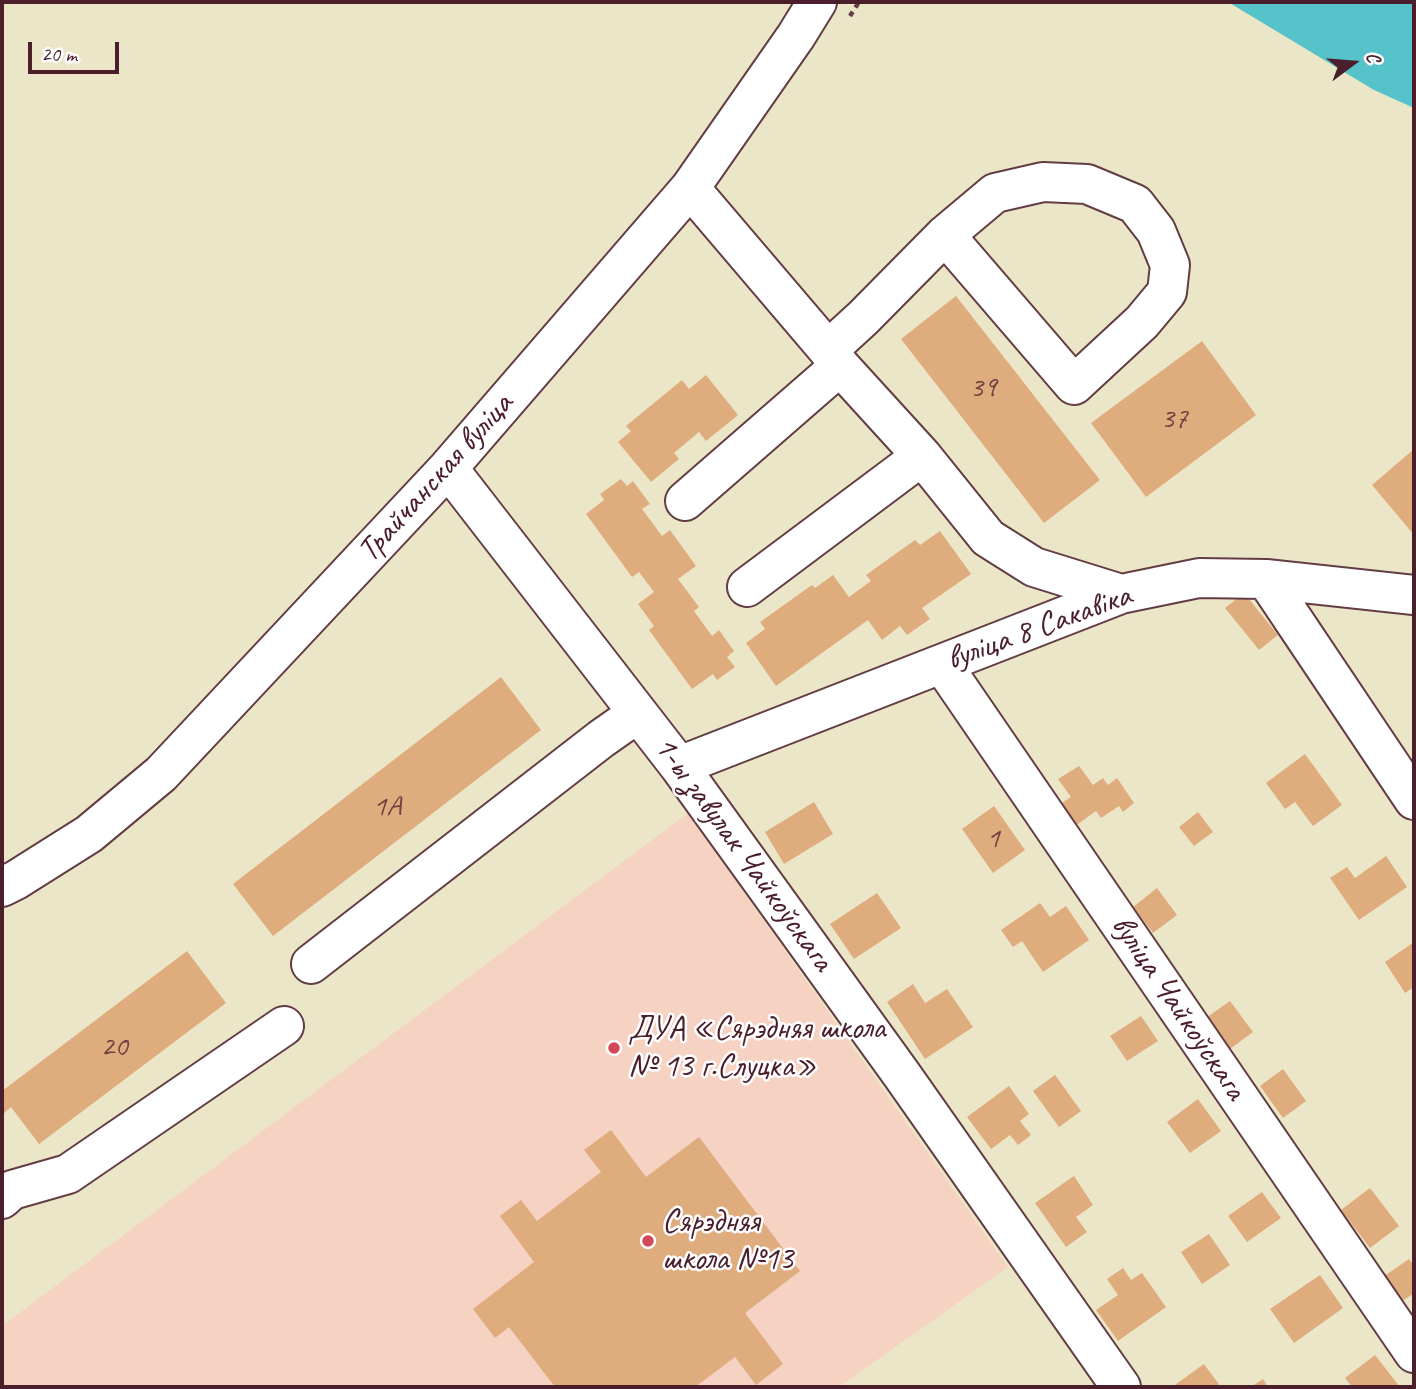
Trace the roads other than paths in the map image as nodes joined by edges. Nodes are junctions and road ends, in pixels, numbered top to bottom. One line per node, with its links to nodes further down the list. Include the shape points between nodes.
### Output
1 (814, 7): 2 (street, Трайчанская вуліца)
2 (690, 188): 4 (street); 6 (street, Трайчанская вуліца)
3 (945, 234): 3 (street, via 1074,385 1167,292 1171,265 1157,231 1135,204 1087,184 1043,182 995,192); 4 (street, via 863,318)
4 (834, 358): 5 (street); 7 (street)
5 (922, 456): 9 (street); 10 (street, via 988,538 1034,567)
6 (448, 468): 13 (street, 1-ы завулак Чайкоўскага); 16 (street, Трайчанская вуліца, via 161,774 89,834)
7 (685, 501)
8 (1266, 579): 10 (street, вуліца 8 Сакавіка, via 1199,578); 11 (street, вуліца 8 Сакавіка); 15 (street)
9 (747, 587)
10 (1121, 594): 12 (street, вуліца 8 Сакавіка)
11 (1414, 595)
12 (942, 664): 14 (street, вуліца 8 Сакавіка); 20 (street, вуліца Чайкоўскага)
13 (638, 713): 14 (street, 1-ы завулак Чайкоўскага); 17 (street)
14 (679, 766): 21 (street, 1-ы завулак Чайкоўскага)
15 (1414, 800)
16 (2, 887)
17 (311, 964)
18 (284, 1026): 19 (street, via 68,1174 12,1191)
19 (2, 1199)
20 (1414, 1353)
21 (1121, 1387)

